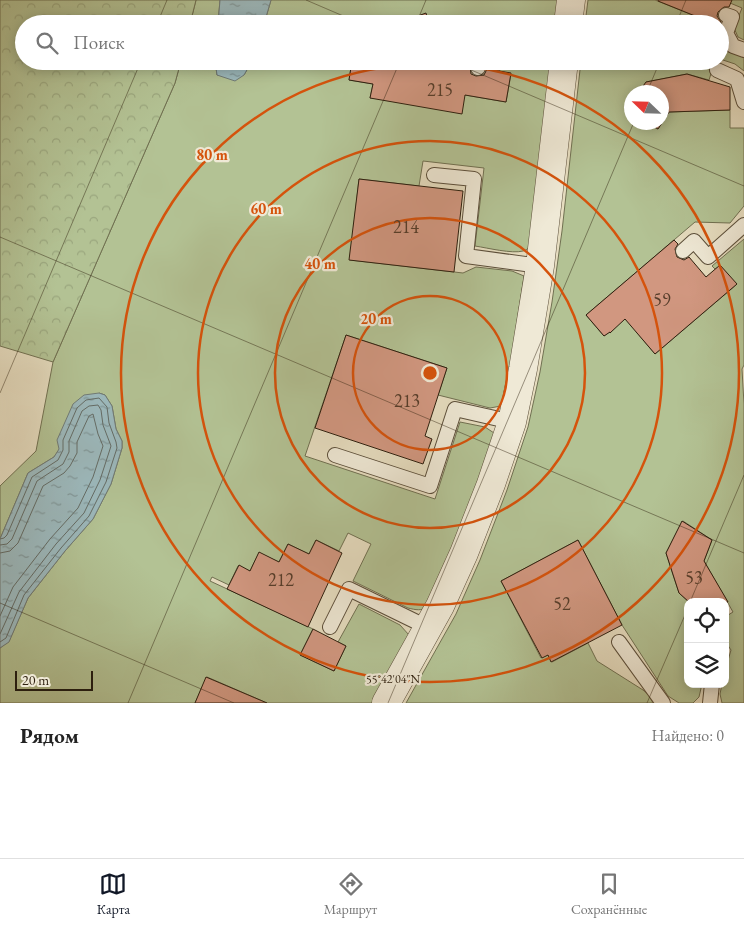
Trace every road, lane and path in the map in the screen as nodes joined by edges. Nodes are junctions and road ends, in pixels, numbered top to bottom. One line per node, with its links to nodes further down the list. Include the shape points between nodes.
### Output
1 (571, 0): 2 (street)
2 (569, 15)
3 (729, 39): 4 (lane, via 733,46)
4 (744, 50)
5 (563, 70): 11 (street)
6 (717, 70): 7 (lane, via 737,79)
7 (739, 99)
8 (434, 174): 11 (lane, via 474,179 466,256)
9 (744, 226): 10 (lane, via 708,257 694,241)
10 (683, 250)
11 (540, 266): 12 (street)
12 (512, 422): 13 (lane, via 455,409 430,486); 15 (street, via 464,553)
13 (335, 455)
14 (330, 627): 15 (lane, via 349,590)
15 (429, 628): 18 (street)
16 (618, 642): 19 (lane)
17 (712, 688): 20 (lane)
18 (386, 703)
19 (663, 703)
20 (710, 703)

